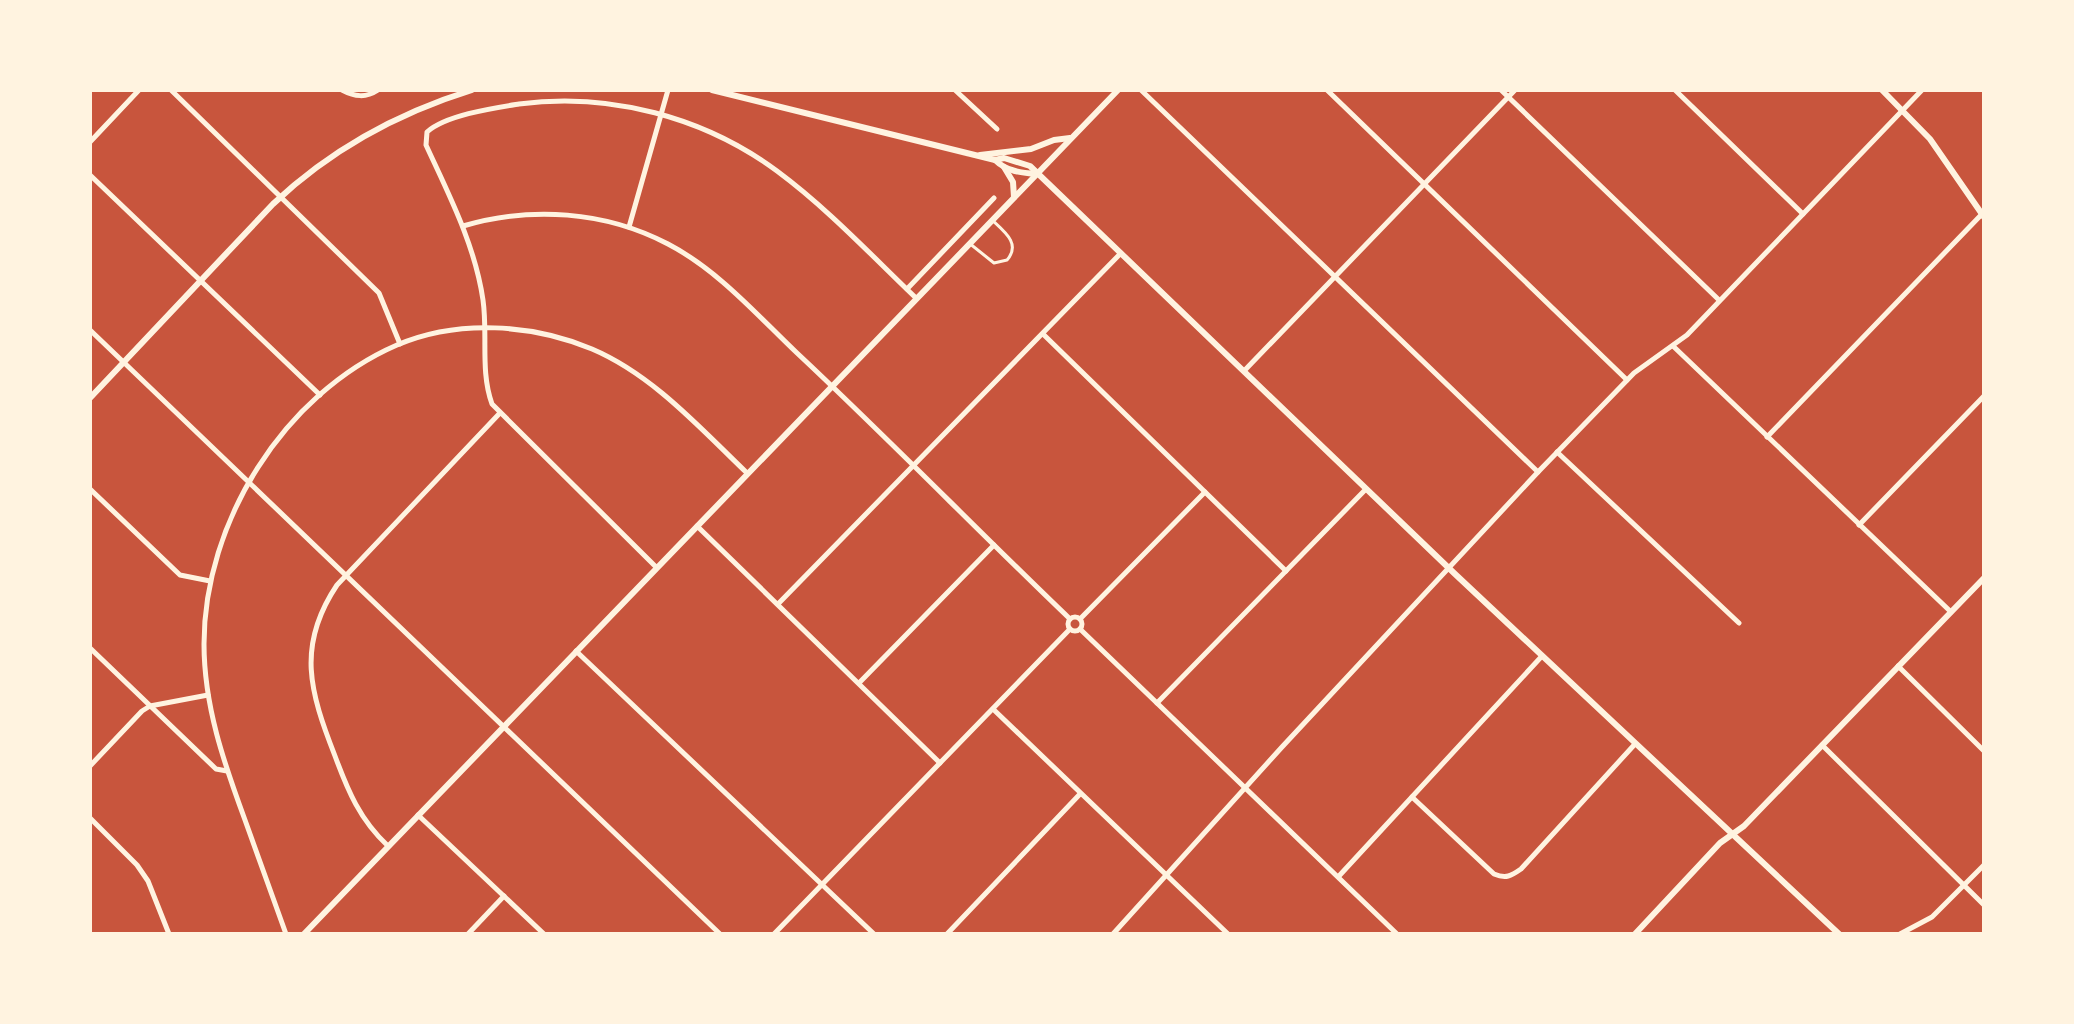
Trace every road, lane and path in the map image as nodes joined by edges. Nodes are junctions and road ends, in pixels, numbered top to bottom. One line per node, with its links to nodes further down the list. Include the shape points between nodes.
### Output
1 (139, 90): 22 (street)
2 (171, 90): 29 (street)
3 (342, 90): 4 (street, via 357,96)
4 (378, 90)
5 (472, 90): 29 (street, via 373,131)
6 (668, 90): 19 (street)
7 (712, 90): 23 (street)
8 (956, 90): 20 (street)
9 (1118, 90): 21 (street)
10 (1141, 90): 40 (street)
11 (1327, 90): 28 (street)
12 (1501, 90): 17 (street)
13 (1515, 90): 17 (street)
14 (1675, 90): 32 (street)
15 (1882, 90): 18 (street)
16 (1922, 90): 18 (street)
17 (1509, 97): 28 (street); 44 (street)
18 (1902, 110): 32 (street); 33 (street, via 1944,157)
19 (661, 115): 35 (street, via 614,104 543,102 480,112 434,127 425,136 426,145); 36 (street); 42 (street, via 719,136 779,172)
20 (997, 129)
21 (1070, 138): 23 (street); 26 (street)
22 (90, 142)
23 (979, 155): 24 (street)
24 (995, 160): 25 (street); 26 (street, via 1019,162)
25 (1004, 167): 26 (street); 30 (street)
26 (1037, 174): 30 (street); 39 (street)
27 (90, 175): 41 (street)
28 (1425, 184): 40 (street); 52 (street)
29 (280, 197): 41 (street); 48 (street, via 379,293)
30 (1014, 197): 34 (street)
31 (994, 198): 37 (street)
32 (1803, 214): 44 (street)
33 (1983, 216): 58 (street)
34 (992, 220): 38 (street); 38 (lane, via 1013,243 1007,260 994,263)
35 (463, 226): 36 (street, via 536,214); 45 (street, via 477,267)
36 (629, 227): 53 (street, via 695,260)
37 (959, 235): 38 (street); 42 (street)
38 (969, 243): 43 (street)
39 (1121, 253): 47 (street); 51 (street)
40 (1335, 277): 51 (street); 61 (street)
41 (201, 281): 50 (street); 54 (street)
42 (907, 289): 43 (street)
43 (916, 298): 53 (street)
44 (1719, 300): 49 (street)
45 (485, 328): 48 (street); 57 (street, via 487,392); 62 (street, via 545,334 623,365 669,399)
46 (90, 330): 50 (street)
47 (1043, 334): 60 (street); 66 (street)
48 (400, 344): 54 (street)
49 (1673, 346): 52 (street); 58 (street)
50 (124, 363): 56 (street); 63 (street)
51 (1244, 371): 65 (street)
52 (1627, 380): 59 (street)
53 (831, 385): 60 (street); 62 (street)
54 (320, 395): 63 (street)
55 (1984, 396): 68 (street)
56 (90, 398)
57 (499, 414): 70 (street); 73 (street)
58 (1767, 437): 68 (street)
59 (1557, 452): 61 (street); 80 (street)
60 (913, 466): 69 (street); 76 (street)
61 (1538, 472): 71 (street)
62 (747, 473): 67 (street)
63 (248, 482): 73 (street); 75 (street)
64 (90, 489): 75 (street, via 180,575)
65 (1366, 489): 71 (street); 72 (street)
66 (1205, 492): 72 (street); 79 (street)
67 (696, 525): 70 (street); 76 (street)
68 (1859, 525): 77 (street)
69 (994, 545): 78 (street); 87 (street)
70 (656, 567): 84 (street)
71 (1449, 568): 85 (street); 99 (street)
72 (1286, 571): 89 (street)
73 (346, 576): 92 (street); 105 (street, via 318,618 310,658 312,692 350,797)
74 (1984, 578): 77 (street)
75 (210, 582): 88 (street, via 204,642)
76 (778, 604): 87 (street)
77 (1951, 612): 86 (street)
78 (1070, 619): 79 (street); 81 (street)
79 (1080, 619): 82 (street)
80 (1739, 623)
81 (1070, 629): 82 (street); 91 (street)
82 (1080, 629): 89 (street)
83 (90, 648): 90 (street)
84 (576, 651): 92 (street); 109 (street)
85 (1542, 656): 93 (street); 101 (street)
86 (1898, 666): 94 (street); 95 (street)
87 (859, 683): 96 (street)
88 (208, 695): 90 (street); 98 (street)
89 (1157, 703): 99 (street)
90 (150, 706): 97 (street); 98 (street, via 216,769)
91 (993, 709): 96 (street); 100 (street)
92 (502, 727): 102 (street); 118 (street)
93 (1635, 744): 101 (street, via 1512,876 1494,874); 104 (street)
94 (1822, 745): 104 (street); 110 (street)
95 (1984, 751)
96 (940, 763): 109 (street)
97 (90, 766)
98 (227, 771): 114 (street)
99 (1244, 789): 107 (street); 108 (street)
100 (1080, 794): 107 (street); 121 (street)
101 (1412, 797): 108 (street)
102 (418, 815): 105 (street); 111 (street)
103 (90, 818): 113 (street, via 148,881)
104 (1732, 834): 125 (street); 126 (street)
105 (388, 846): 115 (street)
106 (1984, 865): 110 (street)
107 (1167, 875): 122 (street); 123 (street)
108 (1339, 876): 124 (street)
109 (822, 885): 119 (street); 120 (street)
110 (1964, 886): 112 (street); 127 (street, via 1932,917)
111 (504, 896): 116 (street); 117 (street)
112 (1984, 905)
113 (169, 934)
114 (286, 934)
115 (304, 934)
116 (468, 934)
117 (544, 934)
118 (720, 934)
119 (774, 934)
120 (874, 934)
121 (947, 934)
122 (1113, 934)
123 (1228, 934)
124 (1397, 934)
125 (1635, 934)
126 (1839, 934)
127 (1900, 934)

